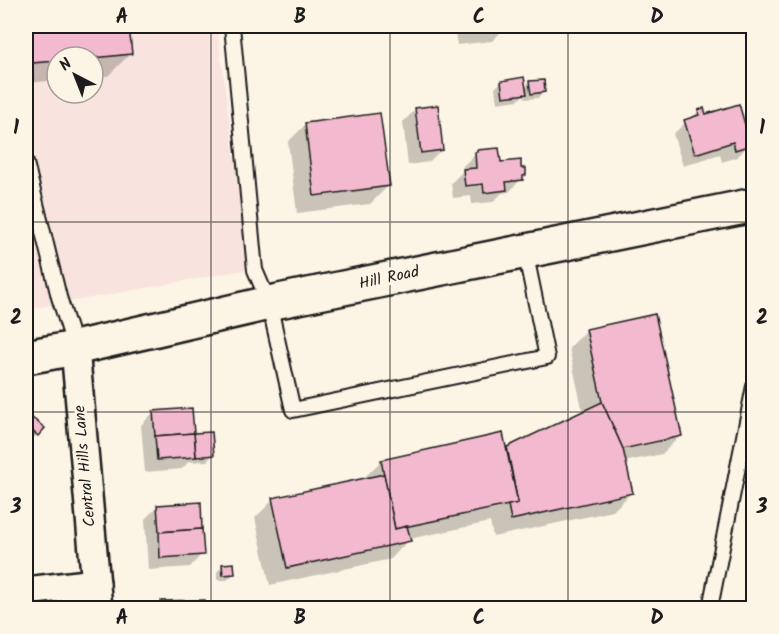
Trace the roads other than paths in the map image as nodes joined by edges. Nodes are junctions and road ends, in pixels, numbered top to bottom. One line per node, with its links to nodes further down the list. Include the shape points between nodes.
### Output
1 (232, 26): 5 (lane, via 255,270)
2 (26, 163): 6 (lane)
3 (753, 205): 4 (street, Hill Road)
4 (525, 251): 5 (street, Hill Road); 5 (lane, via 547,357 293,410)
5 (268, 303): 6 (street, Hill Road)
6 (75, 348): 7 (street, Hill Road); 10 (street, Central Hills Lane)
7 (26, 357)
8 (753, 386): 11 (lane)
9 (26, 591): 10 (street, Central Hills Lane)
10 (97, 596)
11 (710, 609)

